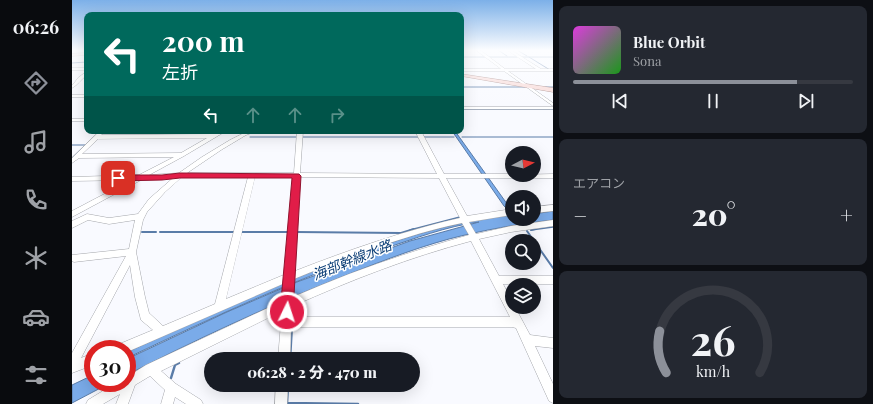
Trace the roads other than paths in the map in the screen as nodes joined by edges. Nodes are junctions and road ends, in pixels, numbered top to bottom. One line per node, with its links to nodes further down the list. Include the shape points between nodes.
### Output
1 (72, 69): 2 (street)
2 (80, 69): 3 (street)
3 (84, 69)
4 (464, 70): 5 (street)
5 (505, 70): 6 (street); 12 (street)
6 (540, 70): 7 (street)
7 (553, 70)
8 (84, 75): 11 (street)
9 (464, 76): 12 (main road)
10 (72, 79): 11 (street)
11 (79, 79): 13 (street)
12 (526, 86): 14 (main road); 17 (street)
13 (72, 88)
14 (553, 90)
15 (72, 96): 16 (street)
16 (84, 96)
17 (553, 105)
18 (464, 108): 19 (street)
19 (553, 108)
20 (72, 120): 21 (street)
21 (84, 120)
22 (100, 134): 28 (street)
23 (218, 134): 27 (street)
24 (245, 134): 32 (street)
25 (300, 134): 35 (street)
26 (420, 134): 34 (street)
27 (214, 136): 28 (street); 29 (street)
28 (97, 137): 30 (street)
29 (182, 155): 30 (street); 37 (street)
30 (78, 156): 31 (street)
31 (72, 161)
32 (180, 175): 33 (street); 37 (street); 44 (street, via 149,203)
33 (252, 175): 35 (street); 55 (street)
34 (442, 175): 35 (street); 36 (street); 45 (street)
35 (296, 176): 51 (street)
36 (553, 176)
37 (142, 178): 38 (street); 42 (street)
38 (72, 179)
39 (553, 208): 40 (street)
40 (541, 209)
41 (505, 213): 45 (street)
42 (74, 216): 43 (street)
43 (87, 217): 44 (street, via 109,221); 47 (street)
44 (140, 217): 49 (street)
45 (465, 220): 48 (street); 51 (street, via 394,239)
46 (553, 223): 48 (street)
47 (72, 225)
48 (474, 237): 52 (street); 54 (street, via 404,257)
49 (132, 252): 50 (street); 58 (street, via 145,316); 64 (street)
50 (74, 258)
51 (289, 278): 54 (street); 55 (street)
52 (497, 280): 53 (street); 57 (street)
53 (553, 280)
54 (288, 302): 56 (street); 66 (street)
55 (219, 307): 58 (street)
56 (286, 322): 57 (street); 62 (street)
57 (519, 324): 59 (street)
58 (162, 332): 60 (street)
59 (527, 340): 61 (street); 72 (street)
60 (136, 343)
61 (553, 343)
62 (284, 352)
63 (84, 362): 65 (street)
64 (72, 364)
65 (72, 367)
66 (150, 369): 67 (street); 68 (street)
67 (136, 377)
68 (172, 388): 75 (street); 76 (street)
69 (112, 392): 73 (street)
70 (125, 392): 74 (street)
71 (282, 392): 77 (street)
72 (553, 397)
73 (92, 404)
74 (122, 404)
75 (167, 404)
76 (197, 404)
77 (281, 404)

